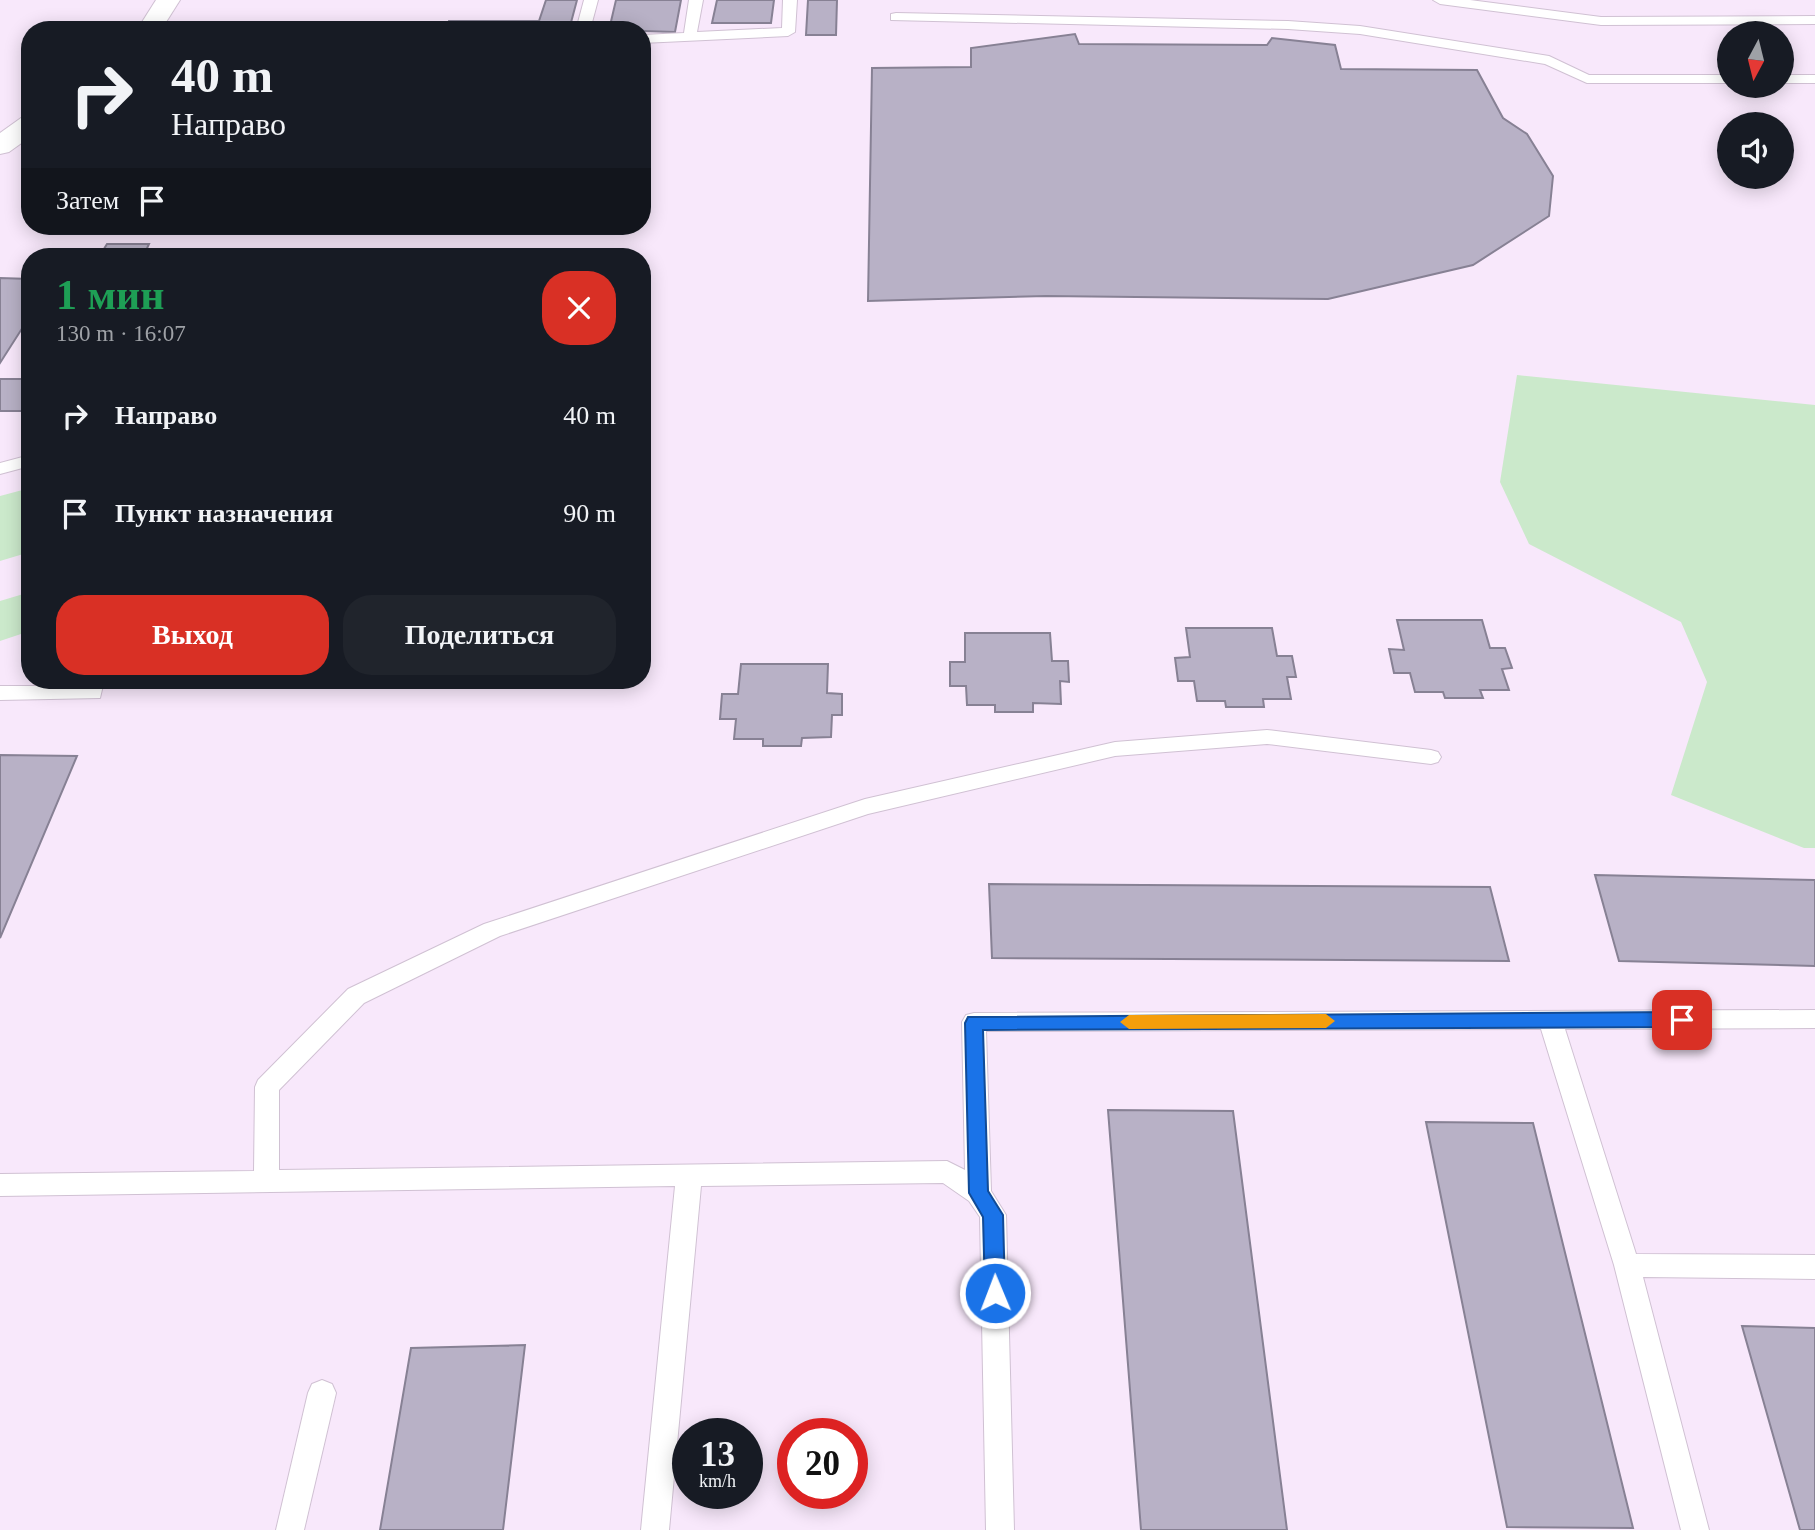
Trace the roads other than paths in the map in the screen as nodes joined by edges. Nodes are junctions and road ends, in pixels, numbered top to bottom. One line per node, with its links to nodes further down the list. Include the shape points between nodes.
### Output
1 (168, 0): 8 (street)
2 (591, 0): 9 (lane)
3 (696, 0): 10 (lane)
4 (790, 0): 10 (lane, via 788,32)
5 (1440, 0): 7 (lane, via 1601,21)
6 (897, 17): 12 (lane, via 1360,30 1549,60 1587,79)
7 (1815, 20)
8 (155, 21)
9 (585, 21)
10 (690, 36): 11 (lane)
11 (651, 38)
12 (1717, 79)
13 (1794, 79): 14 (lane)
14 (1815, 79)
15 (21, 131): 16 (street)
16 (0, 146)
17 (0, 458): 18 (lane)
18 (21, 459)
19 (21, 462): 20 (lane)
20 (0, 469)
21 (93, 689): 22 (lane, via 93,693)
22 (0, 693)
23 (1432, 757): 27 (lane, via 1268,737 1115,749 865,807 492,930 356,996 267,1087)
24 (1815, 1019): 25 (lane)
25 (1550, 1020): 29 (lane, via 974,1023); 30 (lane)
26 (689, 1175): 27 (lane); 29 (lane, via 947,1172); 34 (lane)
27 (266, 1181): 28 (lane)
28 (0, 1185)
29 (978, 1193): 35 (lane, via 993,1215)
30 (1627, 1265): 31 (lane); 36 (lane)
31 (1815, 1267)
32 (322, 1393): 33 (lane)
33 (290, 1530)
34 (655, 1530)
35 (1000, 1530)
36 (1695, 1530)

